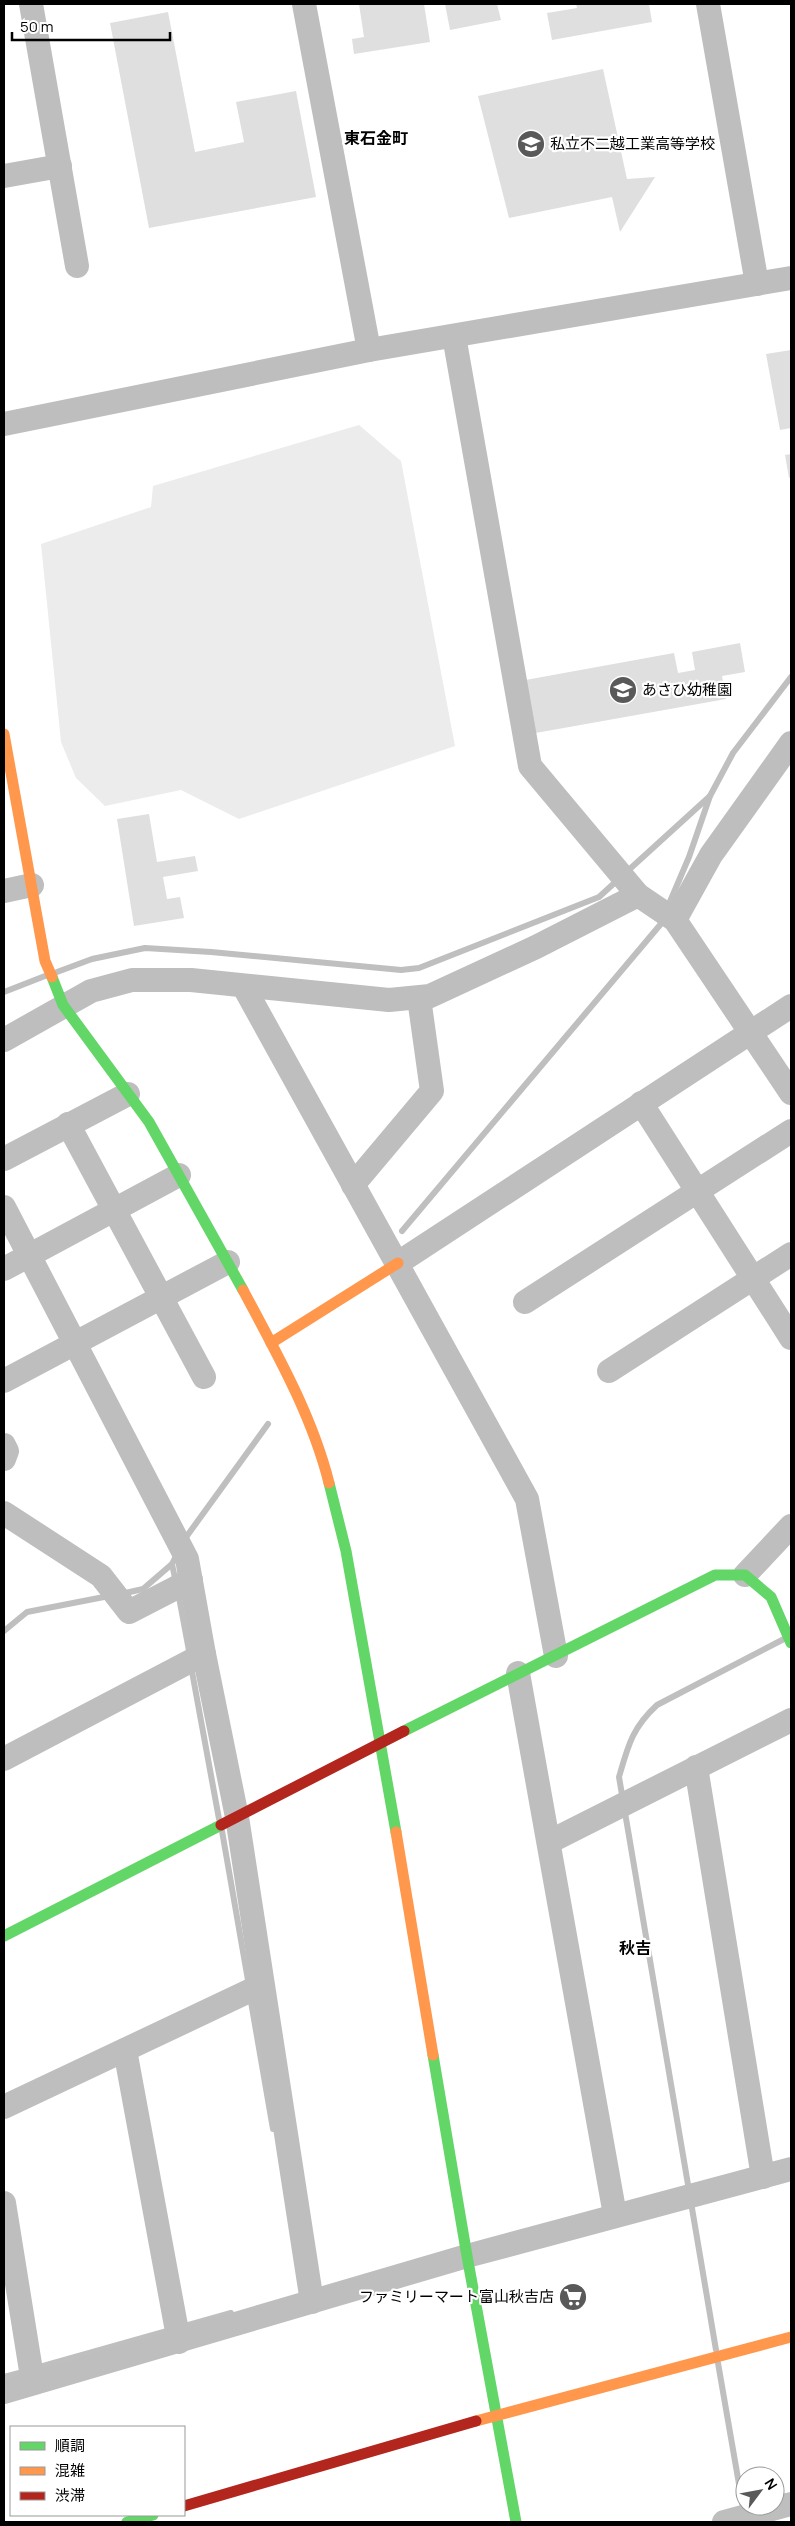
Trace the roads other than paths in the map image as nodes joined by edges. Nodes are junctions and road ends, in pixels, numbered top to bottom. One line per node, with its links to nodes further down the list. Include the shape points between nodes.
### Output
1 (31, 4): 4 (street)
2 (304, 4): 10 (street)
3 (708, 4): 8 (street)
4 (60, 166): 5 (street); 6 (street)
5 (4, 176)
6 (77, 266)
7 (791, 278): 8 (street)
8 (758, 284): 9 (street)
9 (454, 336): 10 (street); 16 (street, via 530,766)
10 (369, 350): 11 (street)
11 (4, 424)
12 (4, 734): 14 (street)
13 (791, 743): 17 (street, via 711,855)
14 (32, 884): 15 (street); 20 (street, via 45,961)
15 (4, 890)
16 (638, 895): 17 (street); 19 (street, via 536,948)
17 (675, 920): 22 (street)
18 (244, 987): 19 (street, via 389,1000); 20 (street, via 191,980 132,980 91,991); 31 (street)
19 (419, 998): 31 (street, via 432,1091)
20 (63, 1005): 23 (street); 25 (street)
21 (791, 1006): 22 (street)
22 (752, 1032): 24 (street); 26 (street)
23 (4, 1040)
24 (791, 1093)
25 (128, 1094): 27 (street); 30 (street, via 149,1122)
26 (640, 1103): 32 (street); 38 (street)
27 (68, 1124): 29 (street); 34 (street)
28 (791, 1130): 32 (street)
29 (4, 1159)
30 (179, 1175): 34 (street); 37 (street)
31 (353, 1185): 38 (street)
32 (697, 1191): 40 (street); 42 (street)
33 (4, 1207): 36 (street)
34 (114, 1210): 36 (street); 41 (street)
35 (791, 1254): 40 (street)
36 (29, 1256): 39 (street); 44 (street)
37 (228, 1262): 41 (street); 45 (street)
38 (398, 1263): 45 (street); 57 (street, via 527,1499)
39 (4, 1269)
40 (753, 1279): 43 (street); 46 (street)
41 (161, 1297): 44 (street); 47 (street)
42 (525, 1302)
43 (791, 1338)
44 (75, 1343): 48 (street); 54 (street, via 188,1559)
45 (271, 1344): 60 (street, via 320,1447 346,1551)
46 (609, 1371)
47 (204, 1377)
48 (4, 1381)
49 (4, 1445): 50 (street, via 7,1451)
50 (4, 1458)
51 (6, 1518): 54 (street, via 101,1576 129,1612)
52 (791, 1526): 53 (street)
53 (745, 1575): 55 (street, via 771,1597); 57 (street, via 715,1575)
54 (191, 1580): 56 (street)
55 (791, 1643)
56 (204, 1654): 61 (street); 63 (street)
57 (556, 1656): 58 (street)
58 (518, 1673): 60 (street); 64 (street)
59 (791, 1720): 62 (street)
60 (381, 1743): 63 (street); 73 (street)
61 (4, 1759)
62 (696, 1767): 64 (street); 70 (street)
63 (237, 1817): 65 (street); 66 (street)
64 (549, 1842): 72 (street)
65 (4, 1936)
66 (262, 1986): 67 (street); 74 (street)
67 (125, 2050): 68 (street); 76 (street)
68 (4, 2107)
69 (791, 2169): 70 (street)
70 (763, 2177): 72 (street)
71 (4, 2203): 77 (street)
72 (615, 2215): 73 (street)
73 (467, 2256): 74 (street); 79 (street)
74 (312, 2302): 76 (street)
75 (791, 2337): 79 (street)
76 (179, 2342): 77 (street)
77 (33, 2383): 78 (street)
78 (4, 2392)
79 (496, 2415): 81 (street); 85 (street)
80 (791, 2504): 83 (street)
81 (185, 2506)
82 (149, 2516): 84 (street)
83 (727, 2521)
84 (127, 2522)
85 (516, 2522)

